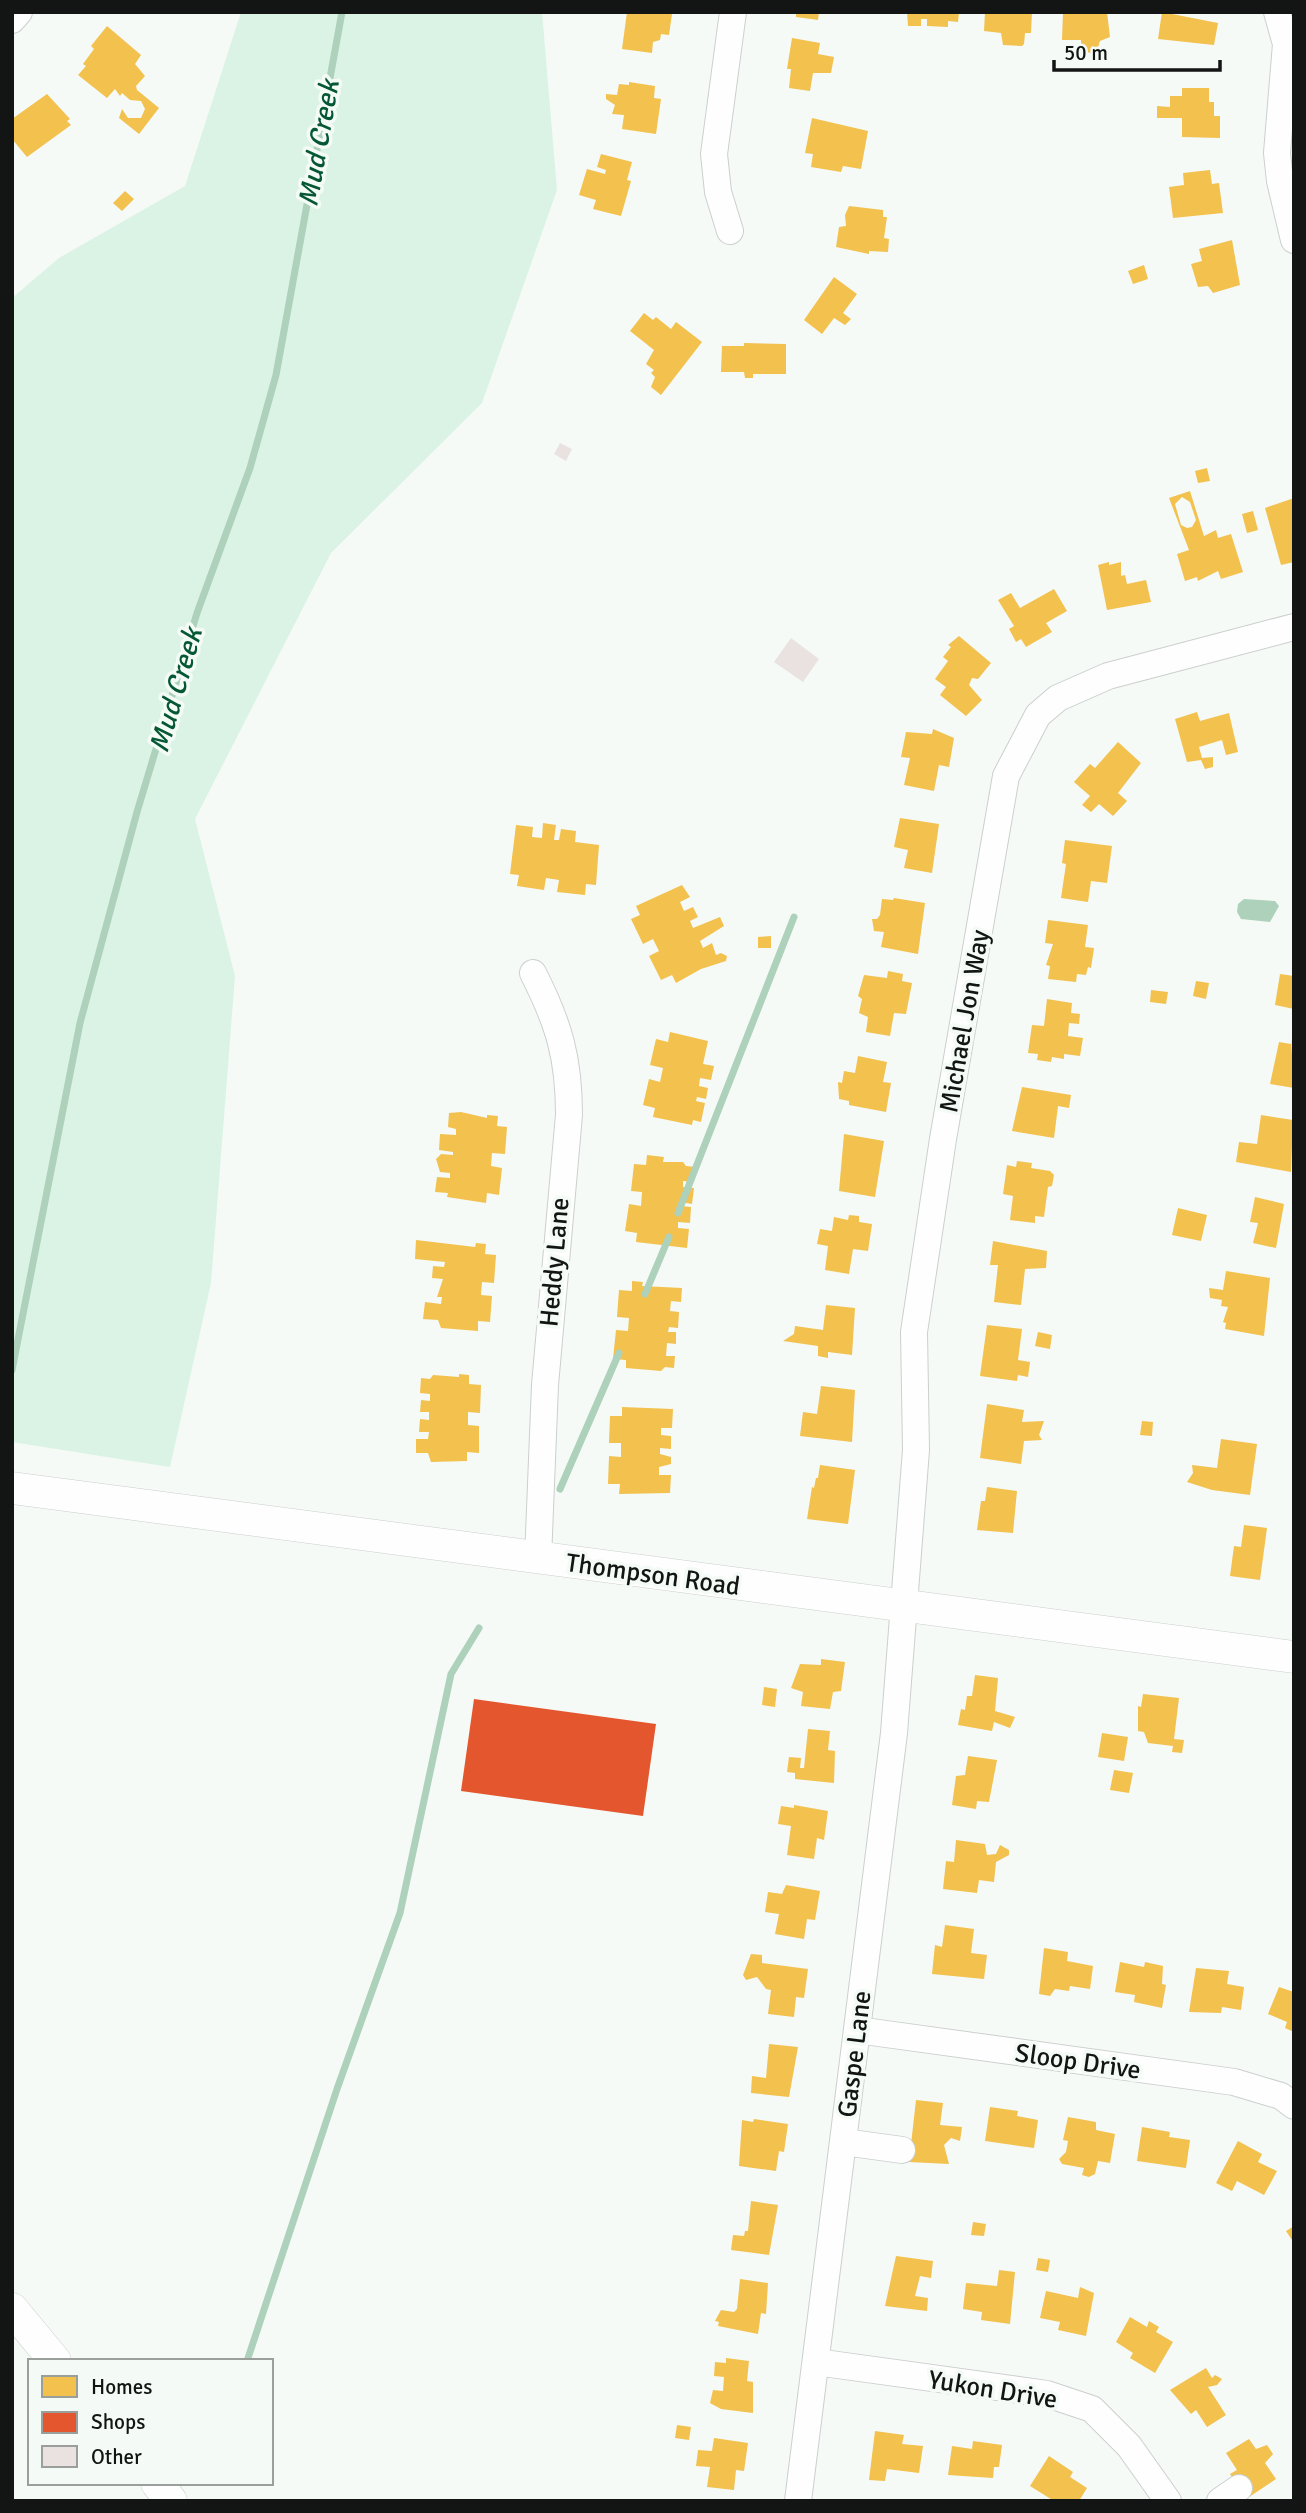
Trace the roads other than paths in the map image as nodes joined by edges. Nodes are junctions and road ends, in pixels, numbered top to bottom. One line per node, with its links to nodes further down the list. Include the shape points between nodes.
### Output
1 (19, 12): 4 (street)
2 (733, 12): 5 (street, via 714,154 718,192)
3 (1277, 12): 6 (street, via 1286,44 1280,181)
4 (12, 20)
5 (730, 231)
6 (1294, 240)
7 (1294, 627): 11 (street, Michael Jon Way, via 1108,676 1058,698 1038,715 1006,776 914,1332 916,1450)
8 (533, 973): 10 (street, Heddy Lane, via 564,1045 569,1078 545,1385)
9 (12, 1488): 10 (street, Thompson Road)
10 (538, 1559): 11 (street, Thompson Road)
11 (905, 1607): 12 (street, Thompson Road); 13 (street, Gaspe Lane)
12 (1294, 1657)
13 (857, 2030): 14 (street, Sloop Drive, via 1234,2082 1281,2096); 15 (street, Gaspe Lane)
14 (1294, 2106)
15 (844, 2142): 16 (street); 19 (street, Gaspe Lane)
16 (902, 2150)
17 (12, 2309): 18 (street)
18 (53, 2359)
19 (816, 2362): 22 (street, Gaspe Lane); 23 (street, Yukon Drive, via 1047,2394 1092,2409 1129,2446)
20 (159, 2485): 21 (street)
21 (171, 2501)
22 (798, 2501)
23 (1168, 2501)

